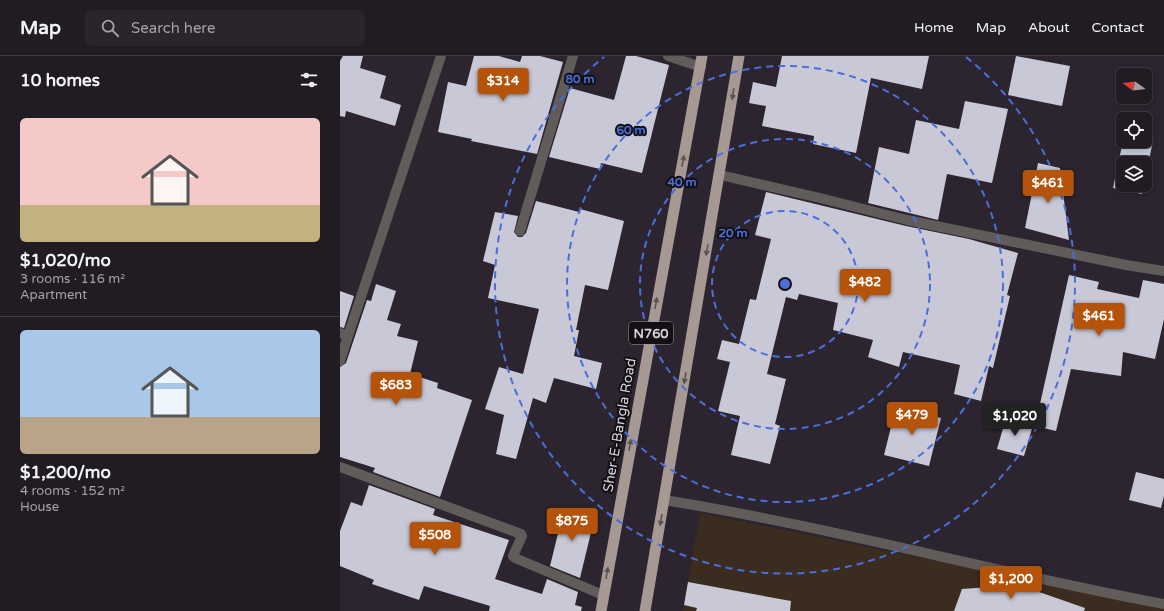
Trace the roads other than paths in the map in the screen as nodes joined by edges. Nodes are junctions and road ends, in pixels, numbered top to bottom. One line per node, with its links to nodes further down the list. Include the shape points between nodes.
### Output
1 (441, 56): 9 (street)
2 (573, 56): 7 (street)
3 (668, 56): 5 (street)
4 (740, 56): 6 (highway, N760, one-way to 6)
5 (702, 62): 13 (highway, Sher-E-Bangla Road / N760, one-way to 5)
6 (720, 175): 8 (street, via 907,220); 12 (highway, N760, one-way to 12)
7 (520, 231)
8 (1164, 271)
9 (344, 334): 10 (street)
10 (340, 360)
11 (340, 467): 13 (street, via 520,534 522,536 514,558)
12 (664, 500): 14 (street, via 867,540); 16 (highway, N760, one-way to 16)
13 (603, 595): 15 (highway, Sher-E-Bangla Road / N760)
14 (1164, 604)
15 (601, 611)
16 (645, 611)

